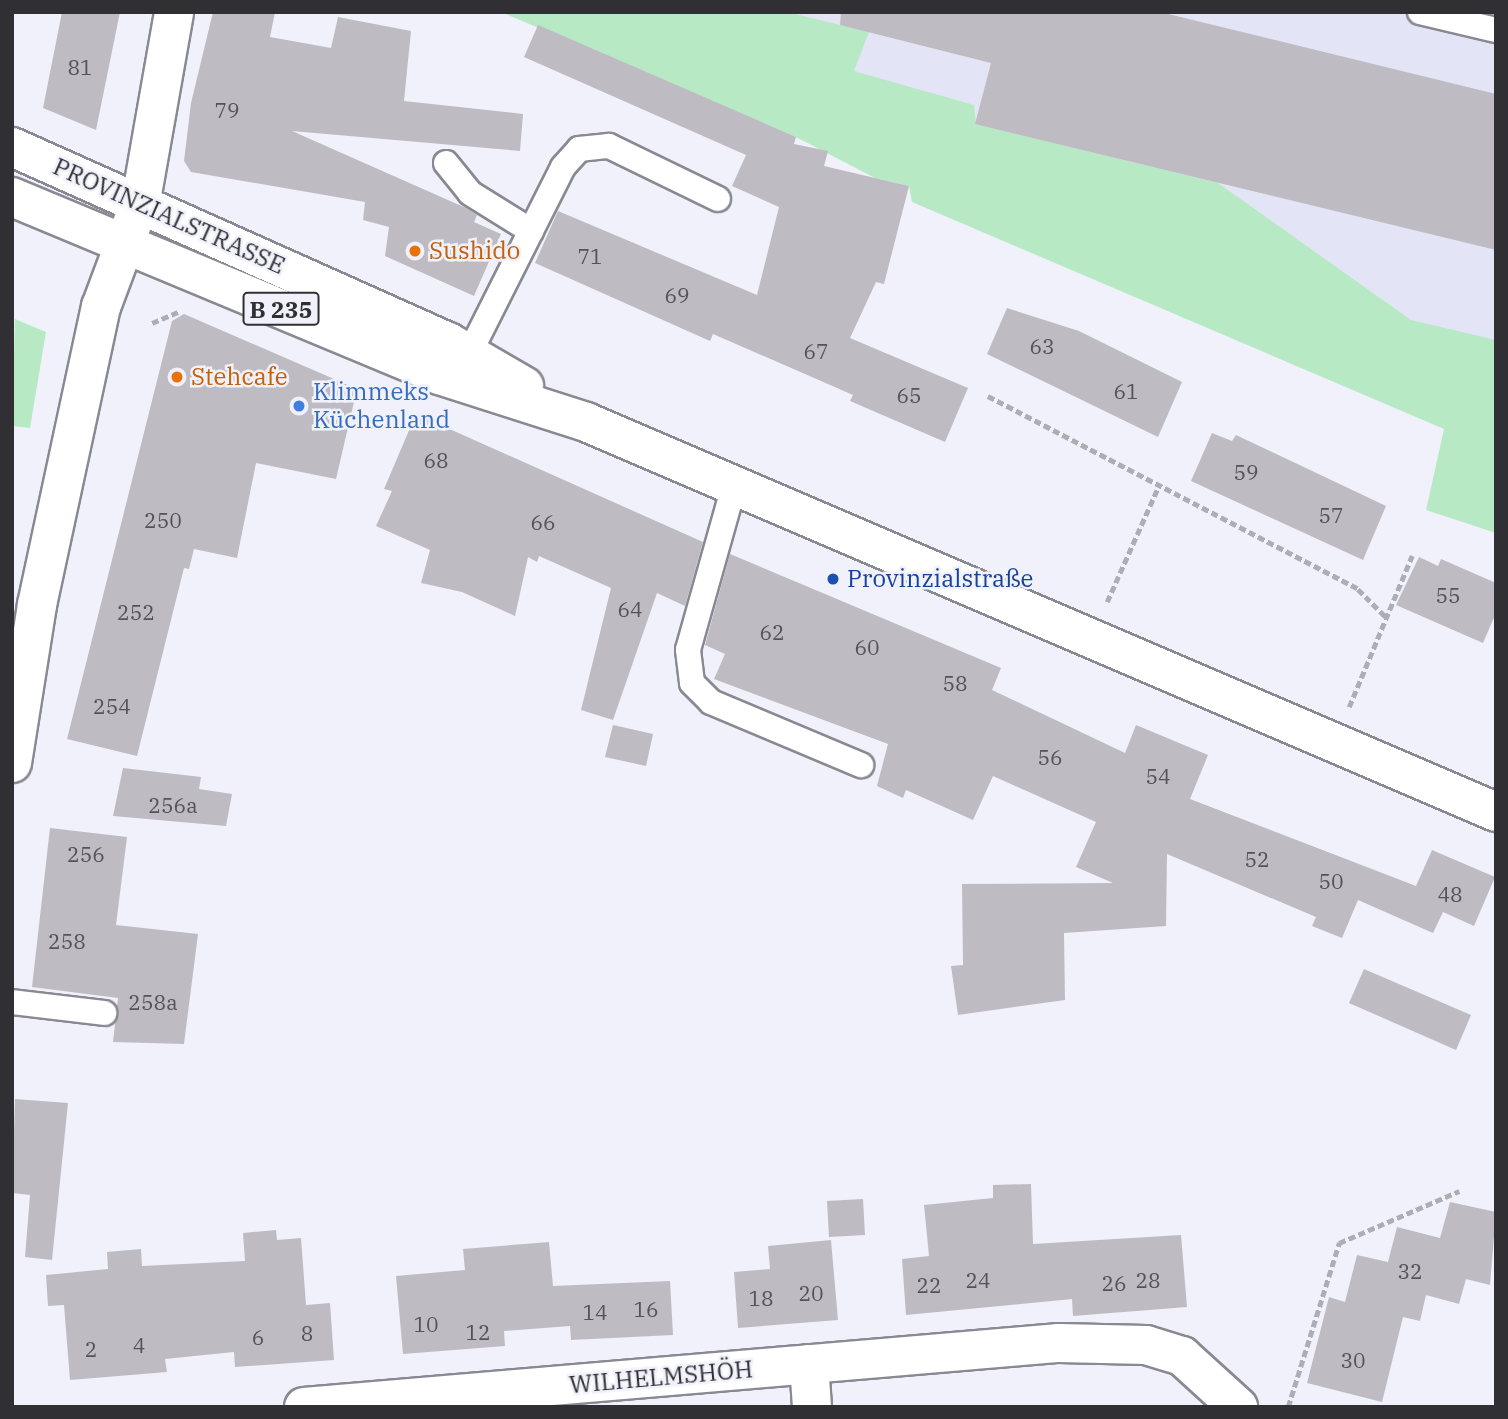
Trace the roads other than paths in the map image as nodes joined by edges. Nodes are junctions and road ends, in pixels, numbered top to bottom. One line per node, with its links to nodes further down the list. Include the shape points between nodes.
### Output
1 (174, 12): 8 (main road)
2 (1420, 12): 3 (lane)
3 (1496, 30)
4 (12, 147): 8 (main road, PROVINZIALSTRASSE / B 235)
5 (446, 163): 9 (lane, via 470,193)
6 (12, 197): 10 (main road, PROVINZIALSTRASSE / B 235)
7 (718, 199): 9 (lane, via 609,146 590,146 563,167)
8 (141, 200): 10 (main road); 11 (main road, PROVINZIALSTRASSE / B 235)
9 (531, 231): 11 (lane)
10 (124, 242): 12 (main road, PROVINZIALSTRASSE / B 235, via 439,375); 14 (main road, via 101,307 37,605)
11 (469, 354): 12 (main road, PROVINZIALSTRASSE / B 235)
12 (586, 422): 13 (main road, PROVINZIALSTRASSE / B 235)
13 (734, 486): 15 (lane, via 688,650 692,683 711,702); 16 (main road, PROVINZIALSTRASSE / B 235)
14 (12, 763)
15 (861, 765)
16 (1496, 812)
17 (12, 1002): 18 (lane)
18 (104, 1013)
19 (809, 1364): 20 (main road, WILHELMSHÖH); 22 (main road); 23 (main road, WILHELMSHÖH, via 1059,1343 1146,1345 1182,1356)
20 (462, 1401): 21 (main road, WILHELMSHÖH)
21 (303, 1407)
22 (812, 1407)
23 (1238, 1407)

